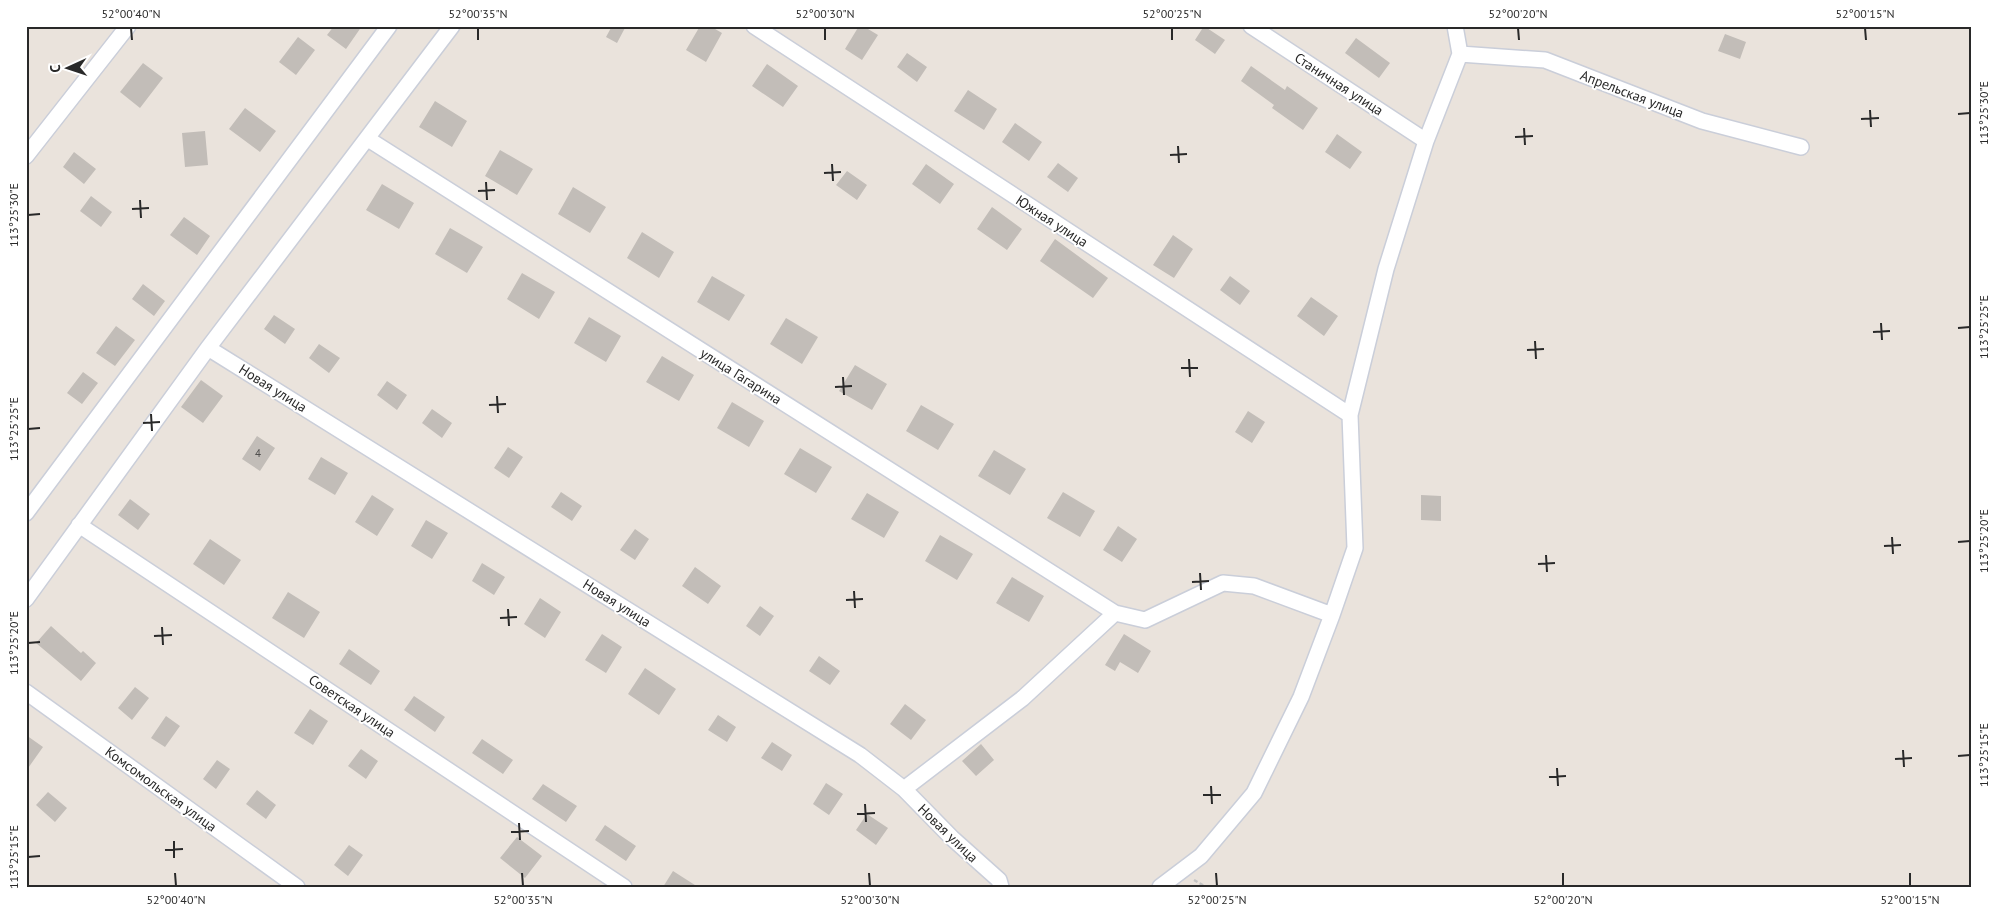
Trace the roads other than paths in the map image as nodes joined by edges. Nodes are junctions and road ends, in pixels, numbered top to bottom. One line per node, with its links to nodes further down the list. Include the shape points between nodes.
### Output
1 (128, 26): 11 (street)
2 (389, 26): 14 (street)
3 (452, 26): 8 (street)
4 (754, 26): 13 (street, Южная улица)
5 (1251, 26): 9 (street, Станичная улица)
6 (1455, 26): 7 (street)
7 (1460, 54): 9 (street); 10 (street, Апрельская улица, via 1544,60 1702,121)
8 (368, 139): 12 (street); 17 (street, улица Гагарина)
9 (1426, 141): 13 (street, via 1386,269)
10 (1801, 147)
11 (28, 150)
12 (208, 348): 15 (street); 20 (street, Новая улица, via 860,755)
13 (1350, 415): 18 (street, via 1355,548)
14 (26, 513)
15 (79, 525): 16 (street); 22 (street, Советская улица)
16 (26, 599)
17 (1115, 613): 18 (street, улица Гагарина, via 1145,620 1222,583 1254,586); 20 (street, via 1022,698)
18 (1332, 615): 24 (street, via 1301,697 1254,792 1201,856)
19 (26, 692): 21 (street, Комсомольская улица)
20 (904, 789): 23 (street, Новая улица, via 999,880)
21 (297, 887)
22 (624, 887)
23 (1001, 887)
24 (1160, 887)

